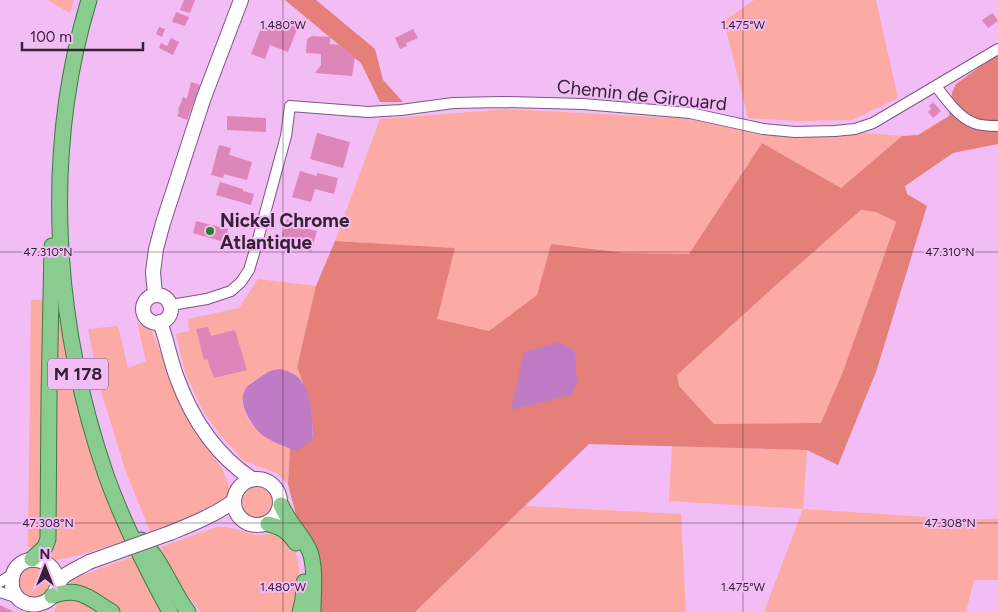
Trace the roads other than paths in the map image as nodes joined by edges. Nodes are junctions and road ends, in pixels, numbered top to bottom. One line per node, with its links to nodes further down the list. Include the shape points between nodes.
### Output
1 (89, 0): 6 (main road, via 74,56)
2 (96, 0): 18 (main road, M 178, via 79,75 72,129 68,180 70,270 79,339 95,414 108,458)
3 (241, 0): 8 (main road, via 203,100 163,222 153,272)
4 (998, 49): 5 (street, Chemin de Girouard)
5 (936, 86): 7 (street, via 967,120); 9 (street, Chemin de Girouard, via 873,123 835,131 763,129 690,113 583,104 504,102 368,112 290,106 286,136 249,270 232,291)
6 (64, 118): 19 (main road, via 59,137 52,264 48,539); 28 (main road, M 178, via 60,205 62,263 68,325 79,381 110,486 131,537)
7 (998, 126)
8 (155, 295): 9 (main road, via 163,296); 10 (main road, via 148,299 144,311 148,319)
9 (171, 305): 10 (main road, via 168,318)
10 (160, 322): 11 (main road, via 177,378 190,407)
11 (217, 449): 12 (main road); 13 (main road, via 234,483)
12 (252, 479): 13 (main road, via 240,486); 14 (main road, via 273,485)
13 (235, 497): 15 (main road); 16 (main road, via 223,509)
14 (281, 505): 17 (main road); 32 (main road, via 310,553)
15 (239, 518): 16 (main road); 17 (main road, via 255,526)
16 (192, 524): 20 (main road, bridge)
17 (268, 524): 31 (main road, via 286,530 302,556 304,584)
18 (142, 540): 29 (main road, M 178); 30 (main road, via 151,549)
19 (32, 560): 21 (main road, via 42,560); 22 (main road, via 20,564)
20 (90, 562): 21 (main road); 25 (main road, via 62,578)
21 (50, 566): 25 (main road, via 57,578)
22 (13, 574): 23 (street); 26 (main road, via 12,589)
23 (0, 582)
24 (0, 592): 26 (street)
25 (51, 599): 26 (main road, via 34,605); 27 (main road, via 67,592 80,593)
26 (24, 604)
27 (112, 612)
28 (170, 612)
29 (179, 612)
30 (188, 612)
31 (300, 612)
32 (313, 612)

